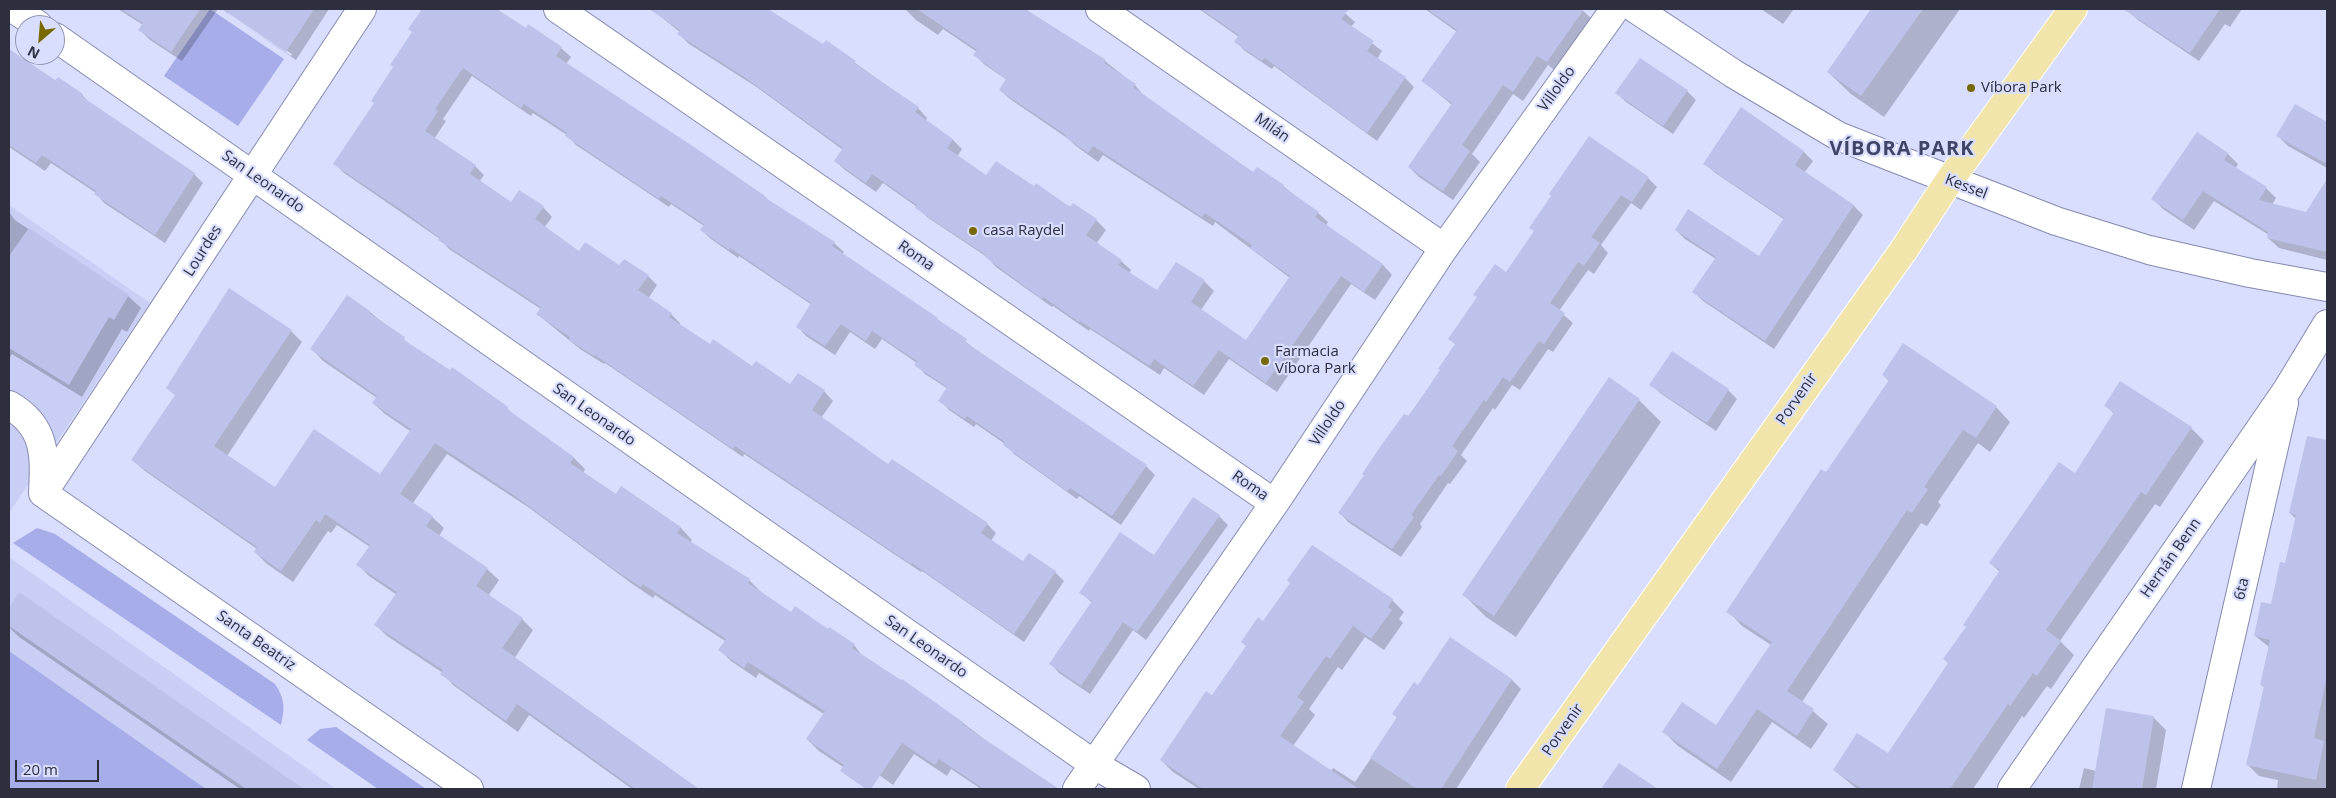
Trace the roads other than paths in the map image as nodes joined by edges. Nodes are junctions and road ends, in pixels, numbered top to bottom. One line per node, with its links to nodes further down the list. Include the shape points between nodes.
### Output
1 (362, 9): 8 (street, Lourdes)
2 (558, 9): 16 (street, Roma)
3 (1100, 9): 10 (street, Milán)
4 (1615, 9): 10 (street, Villoldo)
5 (1636, 9): 9 (street, Kessel, via 1726,69 1838,136)
6 (2073, 9): 9 (main road, Porvenir)
7 (65, 44): 8 (street, San Leonardo)
8 (252, 174): 15 (street, Lourdes); 17 (street, San Leonardo)
9 (1949, 181): 11 (street, Kessel, via 2056,221 2149,250); 21 (main road, Porvenir, via 1903,251)
10 (1444, 248): 16 (street, Villoldo)
11 (2327, 287)
12 (2327, 324): 13 (street, Hernán Benn)
13 (2287, 390): 22 (street, Hernán Benn); 23 (street, 6ta)
14 (9, 406): 15 (street, via 21,412 39,434 45,457)
15 (43, 493): 18 (street, Santa Beatriz)
16 (1274, 503): 17 (street, Villoldo)
17 (1095, 765): 19 (street, Villoldo); 20 (street, San Leonardo)
18 (469, 789)
19 (1078, 789)
20 (1136, 789)
21 (1520, 789)
22 (2012, 789)
23 (2196, 789)

